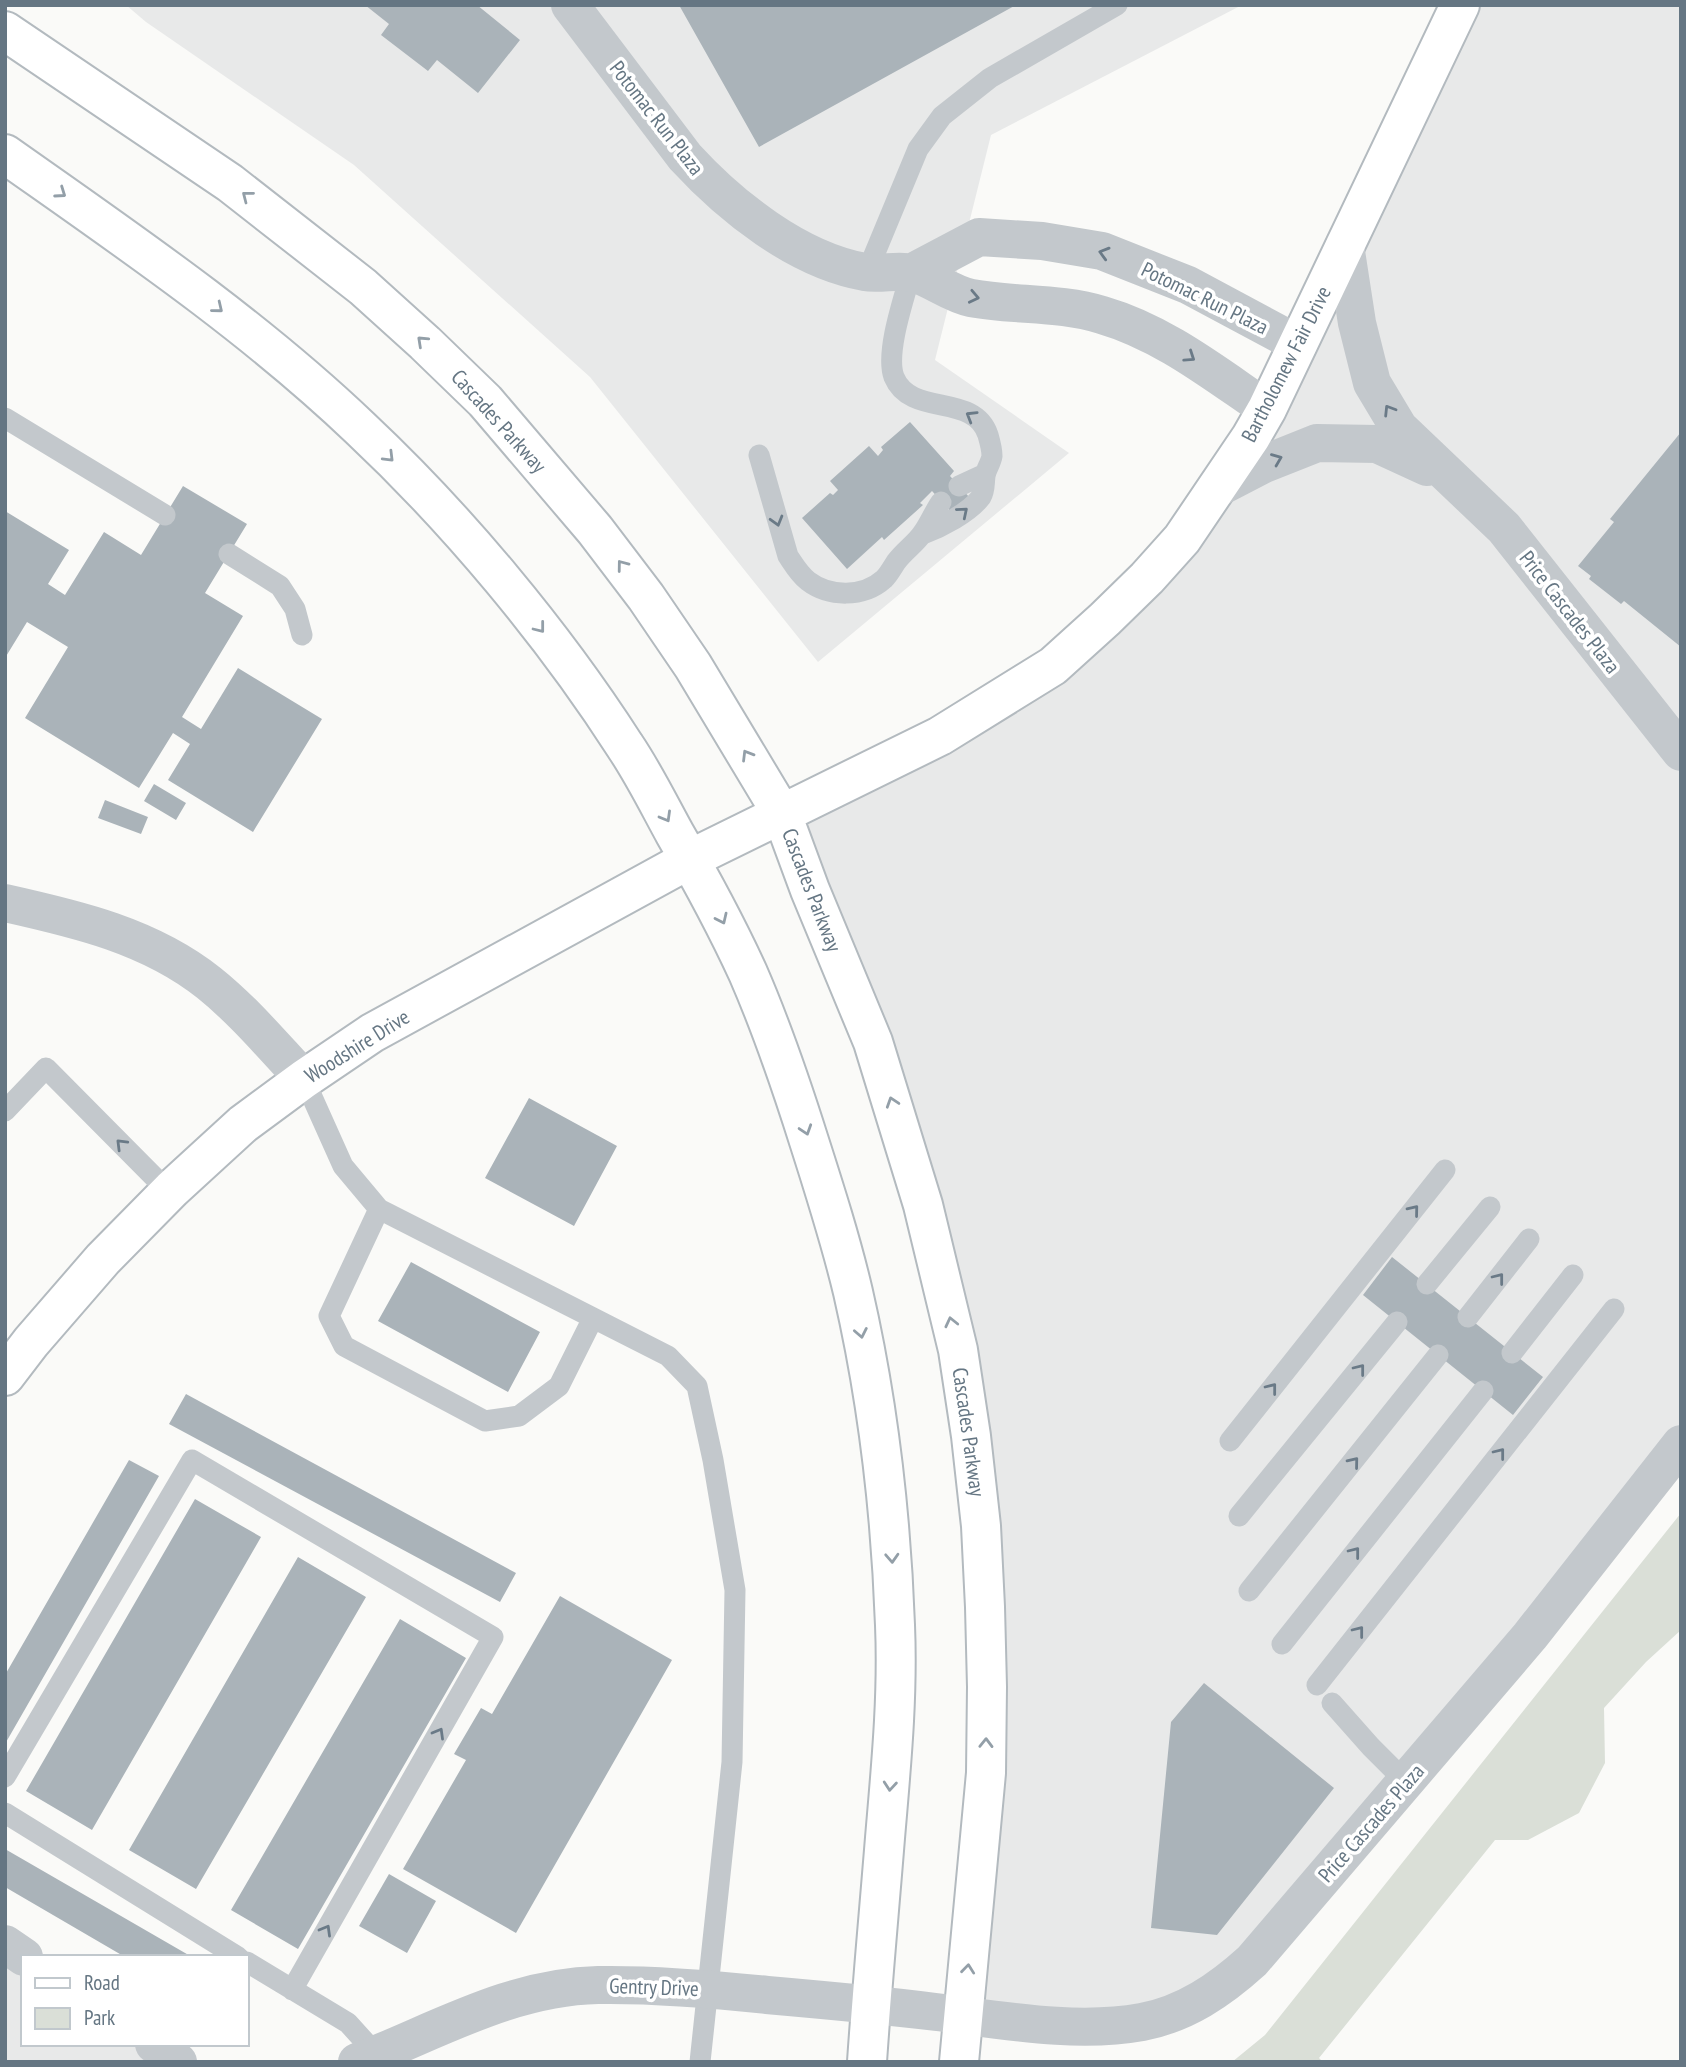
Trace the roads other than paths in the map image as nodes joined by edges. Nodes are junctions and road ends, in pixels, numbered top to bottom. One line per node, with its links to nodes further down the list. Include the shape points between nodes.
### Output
1 (570, 5): 7 (street, Potomac Run Plaza, via 705,179 798,247)
2 (1117, 5): 7 (lane, via 990,78 942,116 918,149)
3 (1460, 5): 6 (main road, Bartholomew Fair Drive)
4 (5, 31): 23 (main road, Cascades Parkway, one-way to 4, via 646,597 485,401 363,287 230,183)
5 (5, 154): 24 (main road, one-way to 24, via 164,265 296,371 419,487 580,680 628,749)
6 (1345, 245): 9 (main road, Bartholomew Fair Drive); 14 (street, Price Cascades Plaza, one-way to 6, via 1399,428 1372,383)
7 (867, 272): 8 (street, Potomac Run Plaza)
8 (911, 272): 9 (street, Potomac Run Plaza, one-way to 8, via 1188,285 1102,251 979,237); 10 (street, Potomac Run Plaza, one-way to 10, via 968,298 1067,308 1122,321 1169,343); 13 (lane, one-way to 8, via 992,448 984,425 968,412 915,399 900,387 892,371 893,340)
9 (1298, 344): 10 (main road, Bartholomew Fair Drive)
10 (1267, 409): 16 (main road, Bartholomew Fair Drive)
11 (5, 418): 18 (lane)
12 (759, 455): 19 (lane, one-way to 19, via 788,556 796,570 818,587 841,593 876,584)
13 (985, 474): 15 (lane); 19 (lane, one-way to 13, via 957,518 981,497)
14 (1451, 479): 16 (street, Price Cascades Plaza, one-way to 14, via 1317,443 1377,444); 22 (street, Price Cascades Plaza, via 1504,528)
15 (959, 486)
16 (1216, 489): 23 (main road, Bartholomew Fair Drive, via 1182,539 1147,578 1053,666 940,736)
17 (942, 502): 19 (lane)
18 (166, 515)
19 (923, 534)
20 (229, 554): 21 (lane, via 280,586 295,608)
21 (302, 635)
22 (1681, 752)
23 (782, 814): 24 (main road, Woodshire Drive); 60 (main road, Cascades Parkway, one-way to 23, via 986,1773 987,1687 981,1526 958,1350 923,1205 873,1042)
24 (690, 859): 26 (main road, Woodshire Drive, via 372,1033); 59 (main road, one-way to 59, via 743,962 780,1051 832,1213 872,1388 891,1544 896,1713)
25 (5, 903): 26 (street, via 109,929 159,951 208,981)
26 (304, 1079): 29 (main road, Woodshire Drive, via 243,1124); 31 (lane, via 344,1166)
27 (5, 1111): 29 (lane, one-way to 27, via 46,1068)
28 (1445, 1170): 43 (lane, one-way to 28)
29 (169, 1192): 41 (main road, Woodshire Drive, via 103,1259)
30 (1490, 1207): 34 (lane)
31 (379, 1209): 37 (lane); 37 (lane, via 329,1316 344,1346 485,1421 519,1416 559,1386)
32 (1529, 1239): 36 (lane, one-way to 32)
33 (1573, 1275): 39 (lane)
34 (1427, 1284)
35 (1614, 1309): 48 (lane, one-way to 35)
36 (1468, 1317)
37 (593, 1318): 57 (lane, via 668,1356 697,1386 713,1460 735,1590 732,1762)
38 (1397, 1322): 45 (lane, one-way to 38)
39 (1513, 1353)
40 (1438, 1354): 46 (lane, one-way to 40)
41 (5, 1376)
42 (1483, 1391): 47 (lane, one-way to 42)
43 (1230, 1441)
44 (1681, 1444): 51 (street, Price Cascades Plaza, via 1530,1636)
45 (1239, 1516)
46 (1248, 1591)
47 (1282, 1644)
48 (1317, 1685)
49 (1332, 1703): 51 (lane)
50 (5, 1777): 58 (lane, one-way to 50, via 493,1637 192,1460)
51 (1405, 1781): 60 (street, Price Cascades Plaza, via 1252,1961 1201,2000 1173,2013 1114,2026)
52 (5, 1813): 55 (lane)
53 (5, 1944): 54 (street)
54 (21, 1955)
55 (235, 1955)
56 (248, 1963): 58 (lane)
57 (709, 1989): 59 (street, Gentry Drive); 62 (street, Gentry Drive, via 595,1985 535,1993 479,2009); 64 (lane)
58 (292, 1990): 62 (lane, via 348,2023)
59 (871, 2004): 60 (street, Gentry Drive); 65 (main road)
60 (963, 2015): 66 (main road, Cascades Parkway)
61 (157, 2046): 63 (street)
62 (370, 2059)
63 (178, 2062)
64 (700, 2062)
65 (867, 2062)
66 (959, 2062)

